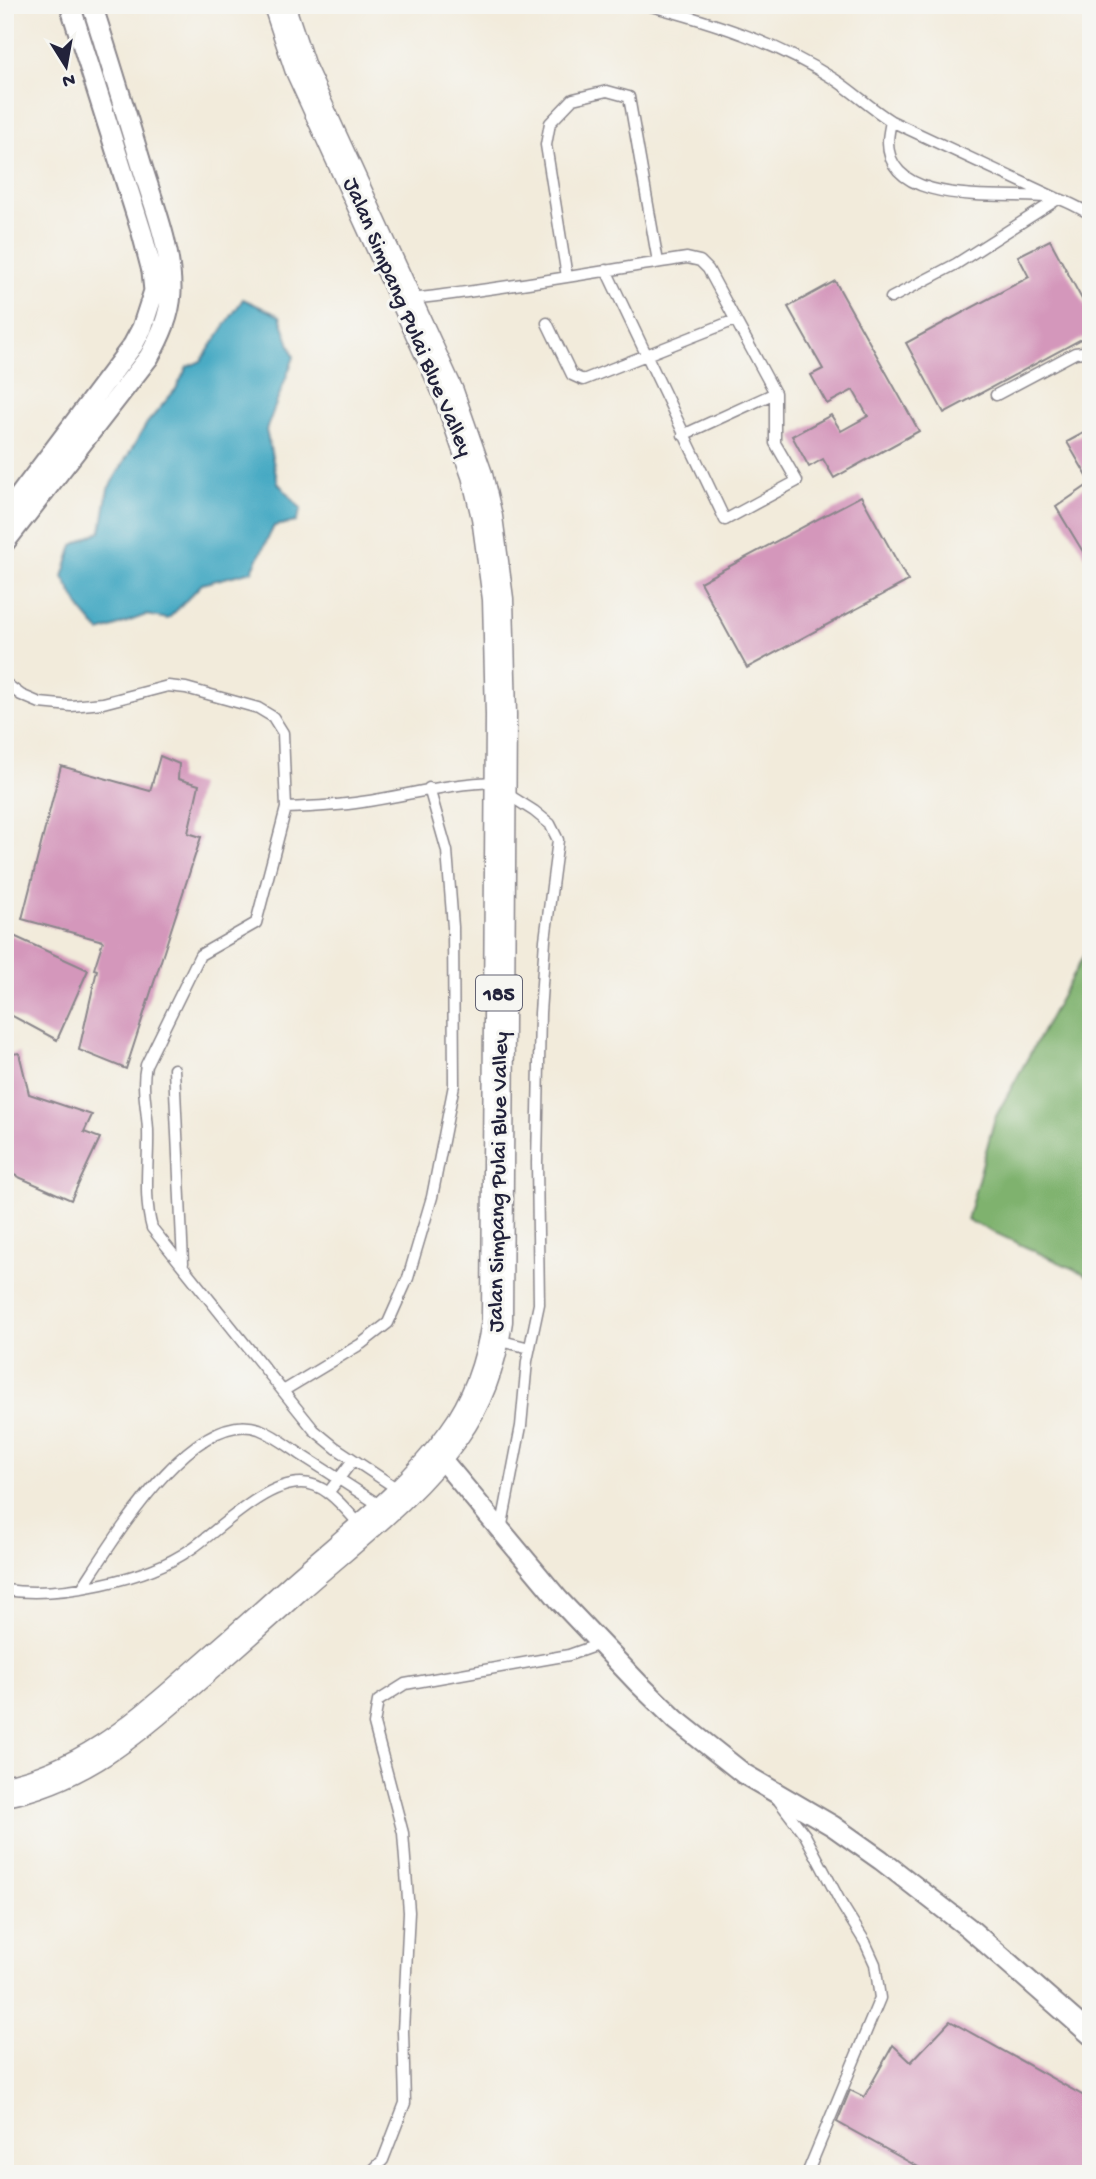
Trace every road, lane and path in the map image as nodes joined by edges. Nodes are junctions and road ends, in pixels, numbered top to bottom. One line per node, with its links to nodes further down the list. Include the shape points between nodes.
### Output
1 (70, 5): 11 (street)
2 (92, 5): 11 (street, via 161,228 169,267)
3 (279, 5): 13 (main road, Jalan Simpang Pulai Blue Valley / 185, via 300,68)
4 (647, 5): 5 (lane, via 710,22 797,58)
5 (891, 121): 6 (lane); 6 (lane, via 888,141 894,165 923,186 949,193)
6 (1058, 198): 7 (lane); 12 (lane, via 956,264)
7 (1091, 214)
8 (658, 262): 9 (lane); 10 (lane, via 629,97 607,92 573,99 550,123 546,145); 14 (lane, via 700,261)
9 (606, 270): 10 (lane); 17 (lane)
10 (567, 277): 13 (lane)
11 (162, 292): 21 (street, via 133,345); 22 (street, via 168,315 149,357)
12 (891, 298)
13 (407, 300): 24 (main road, Jalan Simpang Pulai Blue Valley / 185, via 465,438 487,517 498,599)
14 (735, 320): 17 (lane); 18 (lane)
15 (547, 323): 17 (lane, via 572,375 583,380)
16 (1091, 351): 19 (lane, via 1075,354)
17 (647, 356): 20 (lane)
18 (775, 393): 20 (lane); 20 (lane, via 775,443 797,481 725,520)
19 (996, 395)
20 (683, 435)
21 (5, 515)
22 (5, 542)
23 (5, 684): 26 (lane, via 40,703 71,706 103,703 168,686 258,708 272,717 283,733)
24 (501, 786): 25 (lane, via 466,783); 29 (main road, Jalan Simpang Pulai Blue Valley / 185); 30 (lane, via 550,824 558,840 540,1013 539,1304)
25 (429, 788): 26 (lane, via 363,802); 31 (lane, via 447,851 453,927 454,1085 432,1197 408,1278 388,1323)
26 (286, 808): 28 (lane, via 256,923 200,955 143,1078 148,1214 152,1228)
27 (174, 1069): 28 (lane)
28 (183, 1263): 31 (lane)
29 (495, 1340): 30 (lane); 32 (main road, Jalan Simpang Pulai Blue Valley / 185, via 483,1382)
30 (530, 1348): 37 (lane)
31 (283, 1391): 33 (lane, via 314,1430)
32 (438, 1455): 36 (main road, Jalan Simpang Pulai Blue Valley / 185); 37 (street)
33 (353, 1460): 34 (lane); 36 (lane)
34 (339, 1478): 35 (lane); 36 (lane); 38 (lane, via 258,1429 245,1426 216,1434 156,1482)
35 (328, 1493): 36 (lane); 38 (lane, via 300,1483 284,1486 189,1551 134,1574)
36 (383, 1509): 41 (main road, Jalan Simpang Pulai Blue Valley / 185, via 126,1735 71,1769)
37 (501, 1530): 40 (street)
38 (82, 1588): 39 (lane)
39 (5, 1590)
40 (600, 1644): 42 (street, via 676,1720); 44 (lane, via 569,1655 405,1684 377,1701 374,1724 403,1833 409,1912 403,2031 405,2103 383,2160)
41 (5, 1791)
42 (772, 1792): 43 (street, via 833,1826 912,1884); 45 (lane, via 805,1835 865,1942 875,1964 880,1998)
43 (1091, 2035)
44 (369, 2174)
45 (807, 2174)

